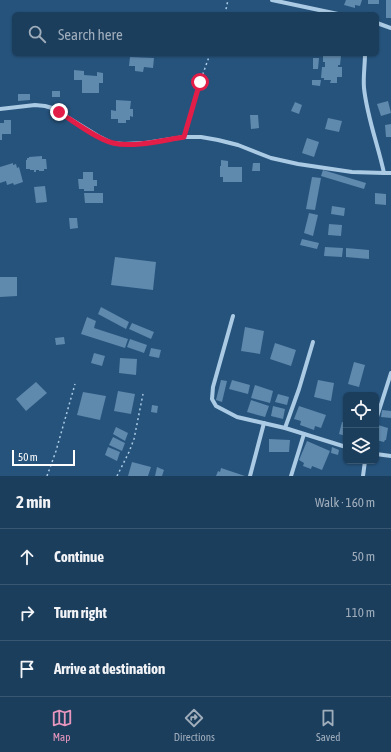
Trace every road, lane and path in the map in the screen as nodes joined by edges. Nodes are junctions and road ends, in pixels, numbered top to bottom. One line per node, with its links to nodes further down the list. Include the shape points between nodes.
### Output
1 (228, 0): 3 (path)
2 (272, 0): 4 (street)
3 (225, 12)
4 (329, 12)
5 (379, 24): 6 (street)
6 (391, 28)
7 (209, 56): 10 (path)
8 (365, 56): 12 (street, via 364,87 367,107)
9 (0, 109): 10 (street, via 35,106 52,108 112,143 145,143)
10 (184, 137): 12 (street, via 218,140 271,158 298,164 352,172)
11 (391, 172): 12 (street)
12 (384, 173)
13 (233, 316): 19 (street, via 212,399 216,406 226,412)
14 (313, 342): 20 (street)
15 (391, 374): 18 (street)
16 (75, 384): 26 (path)
17 (143, 394): 27 (path, via 134,439)
18 (379, 411)
19 (264, 423): 20 (street); 28 (street)
20 (285, 428): 21 (street)
21 (304, 434): 22 (street); 29 (street)
22 (343, 446)
23 (379, 454): 24 (street)
24 (391, 456)
25 (365, 464): 30 (street)
26 (48, 476)
27 (116, 476)
28 (250, 476)
29 (291, 476)
30 (363, 476)

